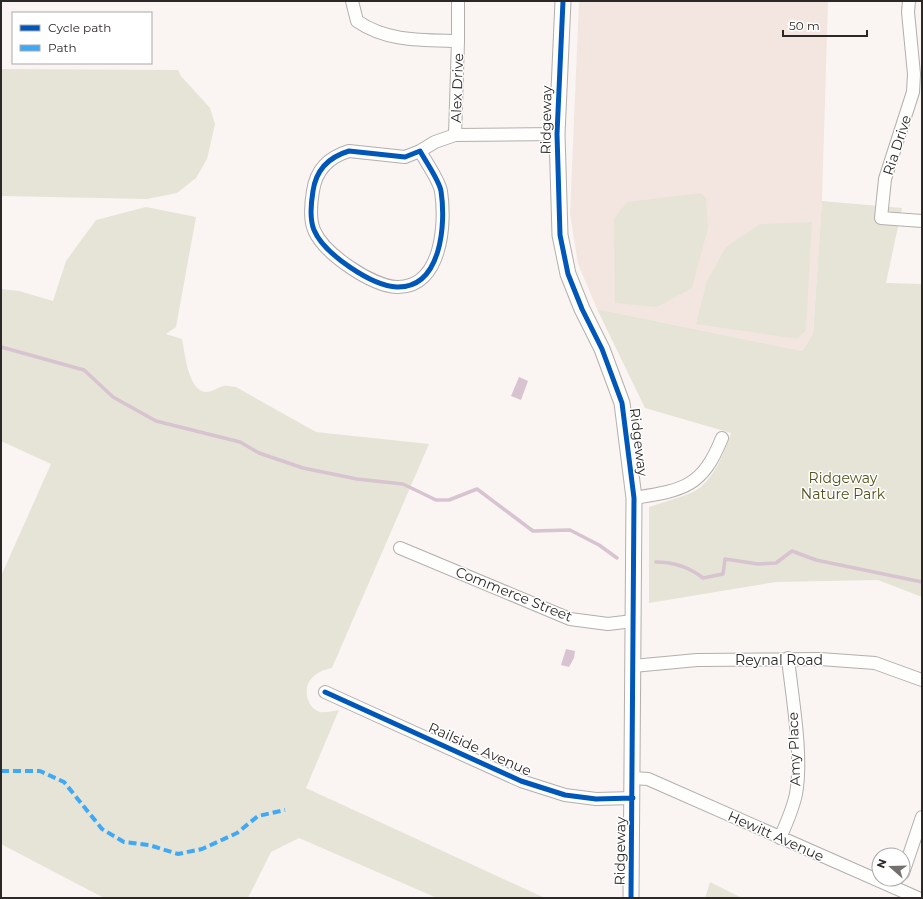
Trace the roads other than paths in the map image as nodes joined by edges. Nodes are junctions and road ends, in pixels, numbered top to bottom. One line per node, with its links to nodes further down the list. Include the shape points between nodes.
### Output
1 (352, 1): 5 (street, Alex Drive, via 357,22 378,33 409,40)
2 (458, 1): 5 (street, Alex Drive)
3 (564, 1): 6 (street, Ridgeway)
4 (909, 1): 9 (street, Ria Drive, via 913,92 885,179 881,218)
5 (458, 41): 7 (street, Alex Drive)
6 (557, 134): 7 (street); 11 (street, Ridgeway, via 560,235 568,274 602,349 622,403)
7 (455, 135): 8 (street)
8 (420, 151): 8 (street, via 441,190 440,245 435,260 424,277 412,284 397,286 366,278 326,247 314,230 311,207 315,178 329,160 349,151 404,157)
9 (922, 221)
10 (722, 438): 11 (street, via 716,454 691,484 673,491)
11 (634, 498): 13 (street, Ridgeway)
12 (400, 548): 13 (street, Commerce Street, via 570,619 608,624)
13 (633, 621): 15 (street, Ridgeway)
14 (788, 658): 15 (street, Reynal Road, via 697,660); 16 (street, Reynal Road, via 874,663); 21 (street, Amy Place, via 796,734 796,794)
15 (633, 666): 18 (street, Ridgeway)
16 (922, 680)
17 (325, 692): 19 (street, Railside Avenue, via 522,781 565,795 596,799)
18 (634, 778): 19 (street, Ridgeway); 21 (street, Hewitt Avenue, via 648,779)
19 (633, 798): 25 (street, Ridgeway)
20 (922, 817): 22 (street)
21 (780, 838): 23 (street, Hewitt Avenue)
22 (911, 849)
23 (871, 873)
24 (903, 887): 26 (street, Hewitt Avenue)
25 (631, 898)
26 (918, 898)

